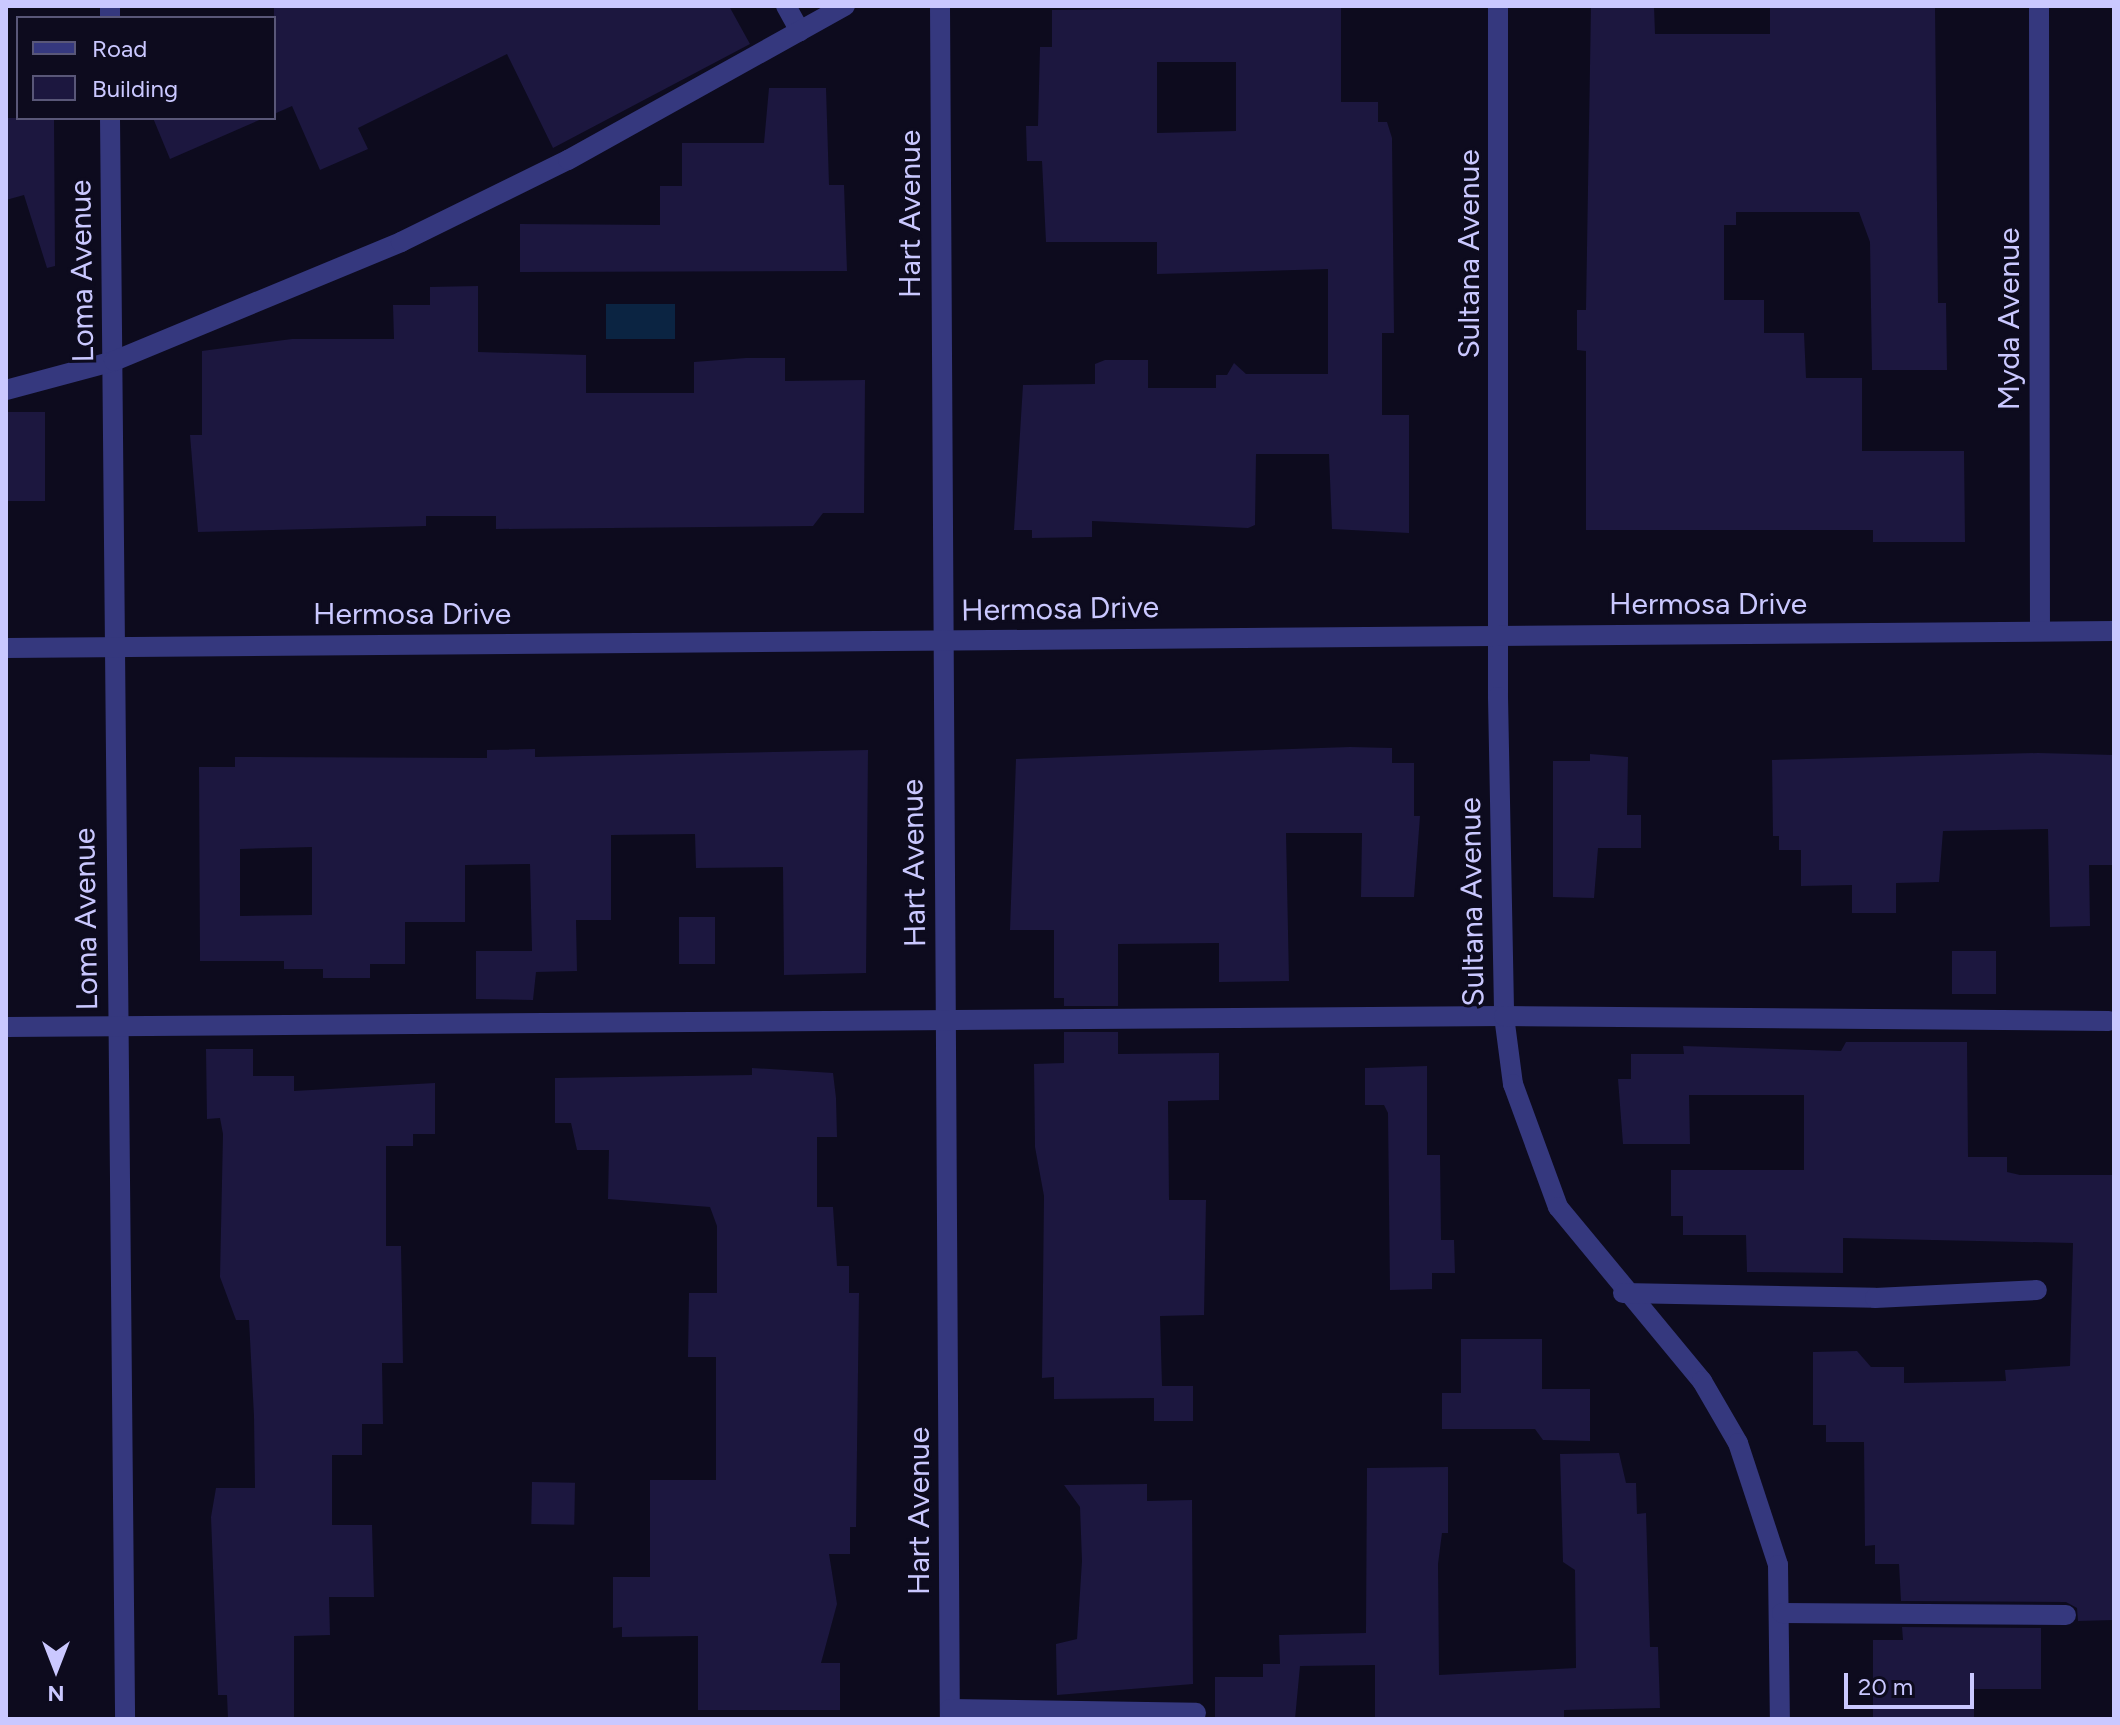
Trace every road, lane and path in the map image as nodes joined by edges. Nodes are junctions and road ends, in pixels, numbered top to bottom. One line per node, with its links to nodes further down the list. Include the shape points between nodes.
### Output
1 (786, 6): 6 (street)
2 (845, 6): 6 (street)
3 (940, 6): 13 (street, Hart Avenue)
4 (1498, 6): 12 (street, Sultana Avenue)
5 (2039, 6): 10 (street, Myda Avenue)
6 (800, 31): 8 (street, via 401,242)
7 (110, 120): 8 (street, Loma Avenue)
8 (114, 361): 9 (street); 14 (street, Loma Avenue)
9 (6, 390)
10 (2040, 631): 11 (street, Hermosa Drive); 12 (street, Hermosa Drive)
11 (2114, 631)
12 (1499, 636): 13 (street, Hermosa Drive); 16 (street, Sultana Avenue)
13 (940, 641): 14 (street, Hermosa Drive); 17 (street, Hart Avenue)
14 (115, 646): 15 (street, Hermosa Drive); 20 (street, Loma Avenue)
15 (6, 648)
16 (1504, 1016): 17 (street); 18 (street); 22 (street, Sultana Avenue, via 1532,1151 1558,1207)
17 (946, 1021): 20 (street); 26 (street, Hart Avenue)
18 (2109, 1021)
19 (6, 1027): 20 (street)
20 (117, 1027): 27 (street, Loma Avenue)
21 (2037, 1290): 22 (street, via 1875,1298)
22 (1623, 1293): 23 (street, Sultana Avenue, via 1702,1381 1738,1443 1778,1565)
23 (1782, 1613): 24 (street); 28 (street, Sultana Avenue)
24 (2066, 1615)
25 (1196, 1713): 26 (street)
26 (950, 1714)
27 (125, 1719)
28 (1780, 1719)

